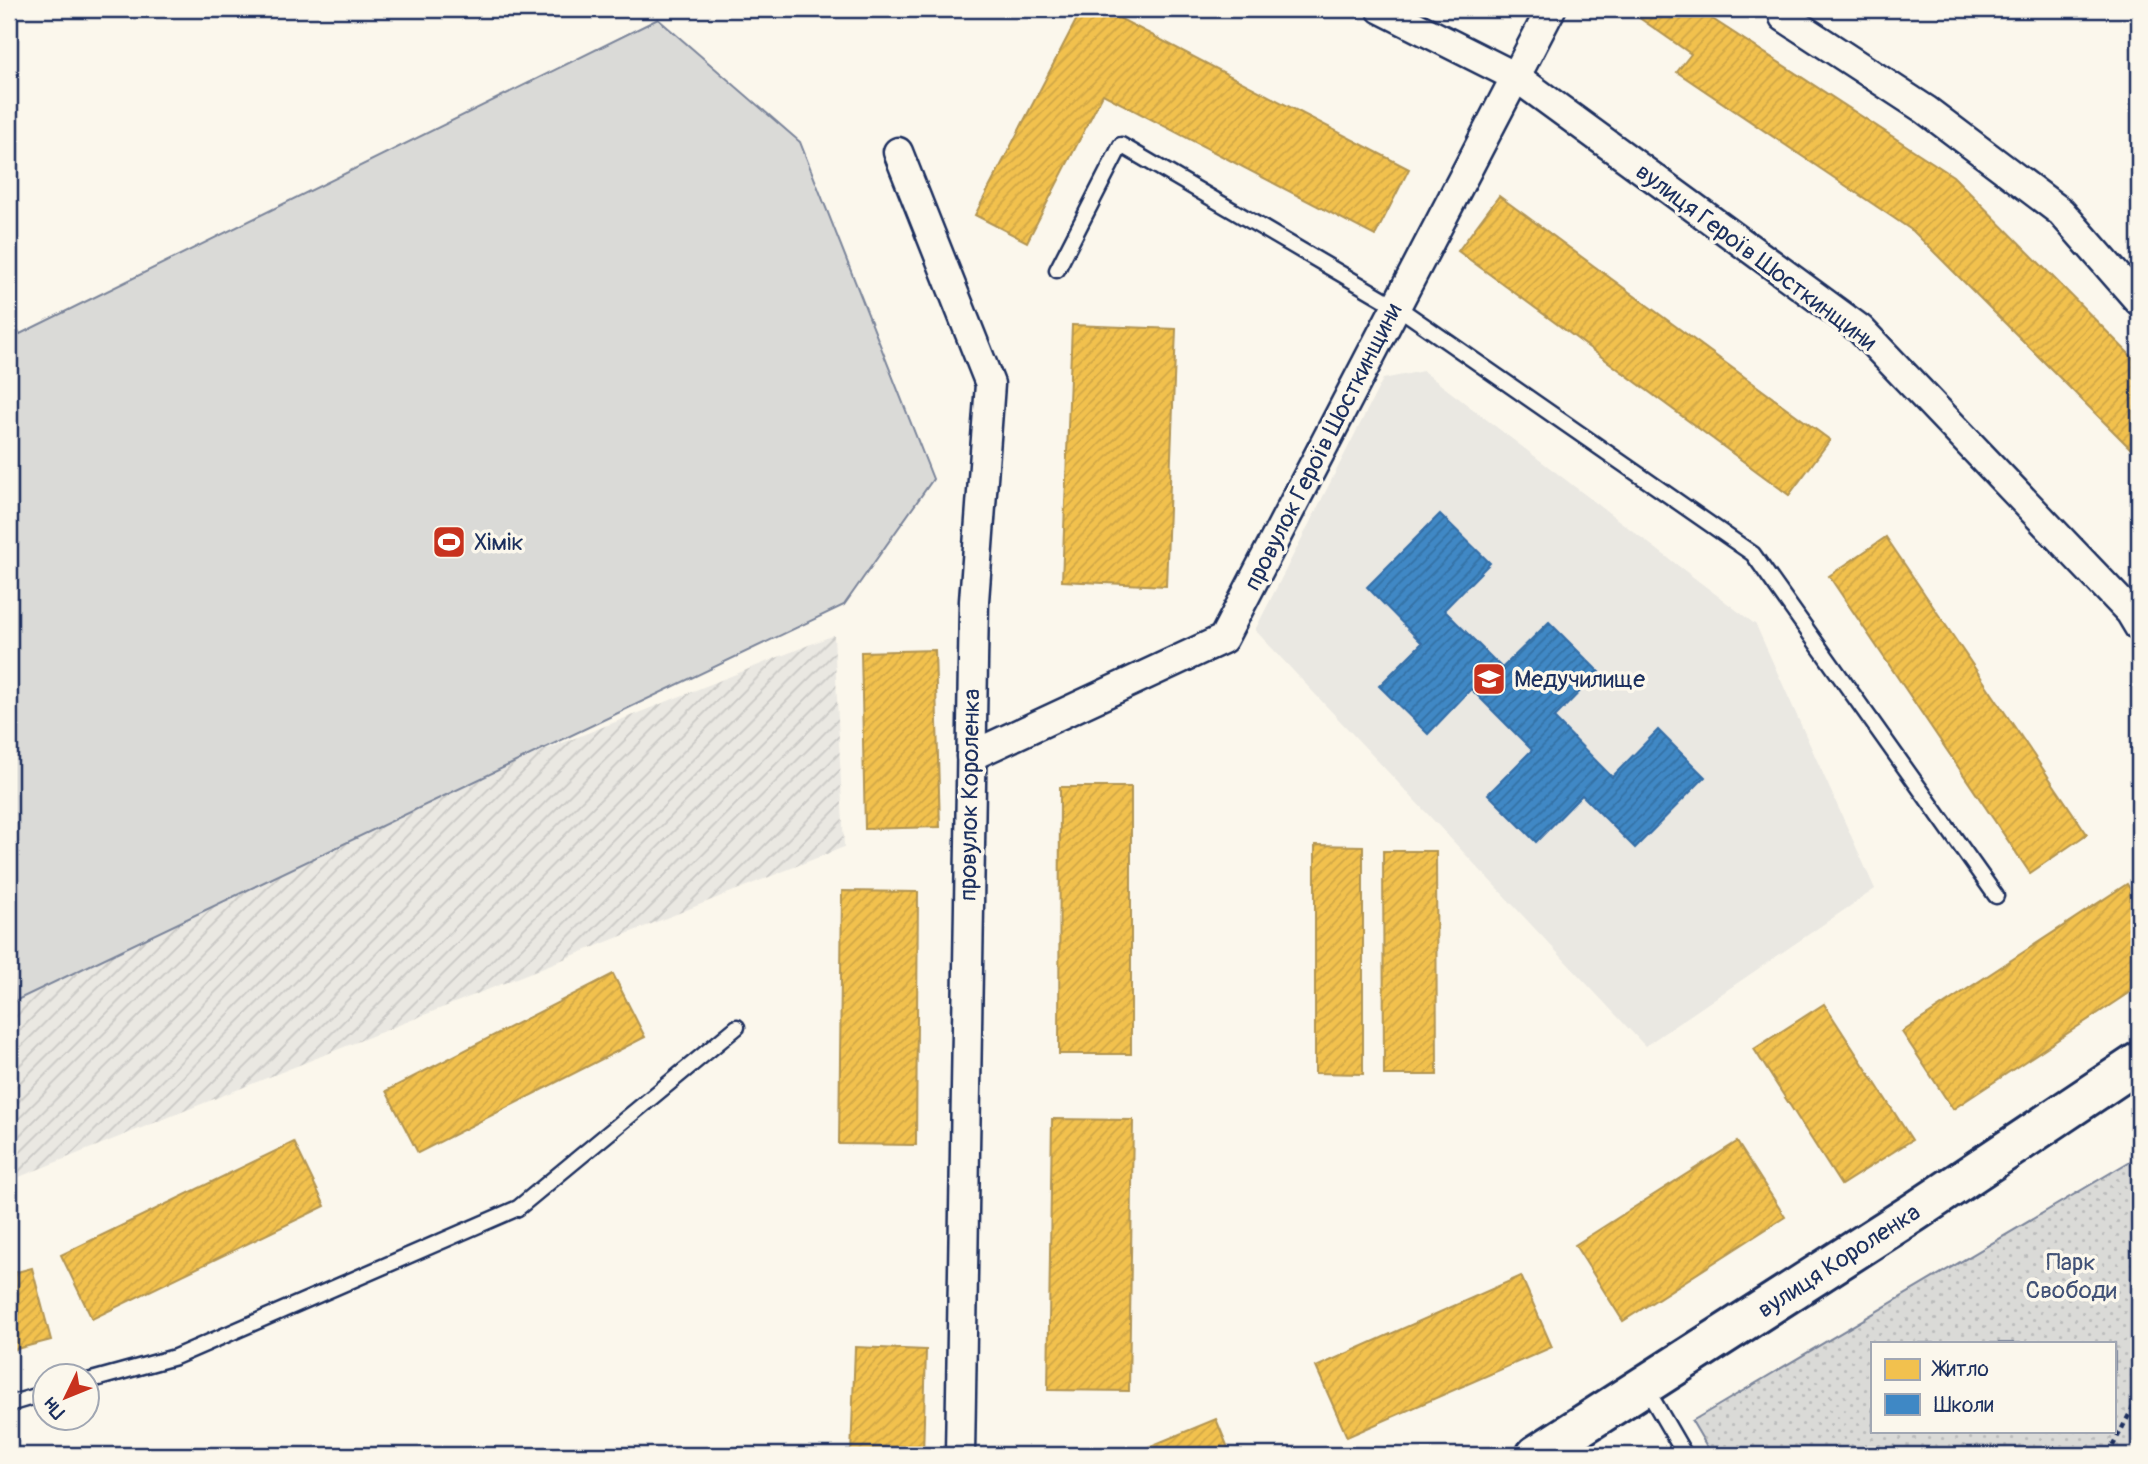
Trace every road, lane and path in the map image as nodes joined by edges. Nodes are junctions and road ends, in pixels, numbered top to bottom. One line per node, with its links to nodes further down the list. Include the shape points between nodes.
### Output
1 (1381, 9): 4 (street, вулиця Героїв Шосткинщини)
2 (1551, 9): 4 (street, провулок Героїв Шосткинщини)
3 (1788, 9): 7 (street, via 1784,17 1926,110 2061,212)
4 (1516, 77): 8 (street, провулок Героїв Шосткинщини); 9 (street, вулиця Героїв Шосткинщини, via 1860,330 2130,612)
5 (898, 152): 10 (street, провулок Короленка, via 990,384 974,601)
6 (1056, 270): 8 (lane, via 1121,145)
7 (2139, 302)
8 (1396, 306): 10 (street, провулок Героїв Шосткинщини, via 1223,639); 11 (lane, via 1753,554)
9 (2139, 627)
10 (971, 757): 19 (street, провулок Короленка)
11 (1996, 896)
12 (737, 1027): 14 (lane, via 519,1208 174,1357)
13 (2139, 1062): 15 (main road, вулиця Короленка)
14 (102, 1377)
15 (1645, 1387): 20 (main road, вулиця Короленка); 21 (lane)
16 (2139, 1396): 22 (path)
17 (32, 1397): 18 (lane)
18 (9, 1404)
19 (960, 1455)
20 (1536, 1455)
21 (1685, 1455)
22 (2108, 1455)

